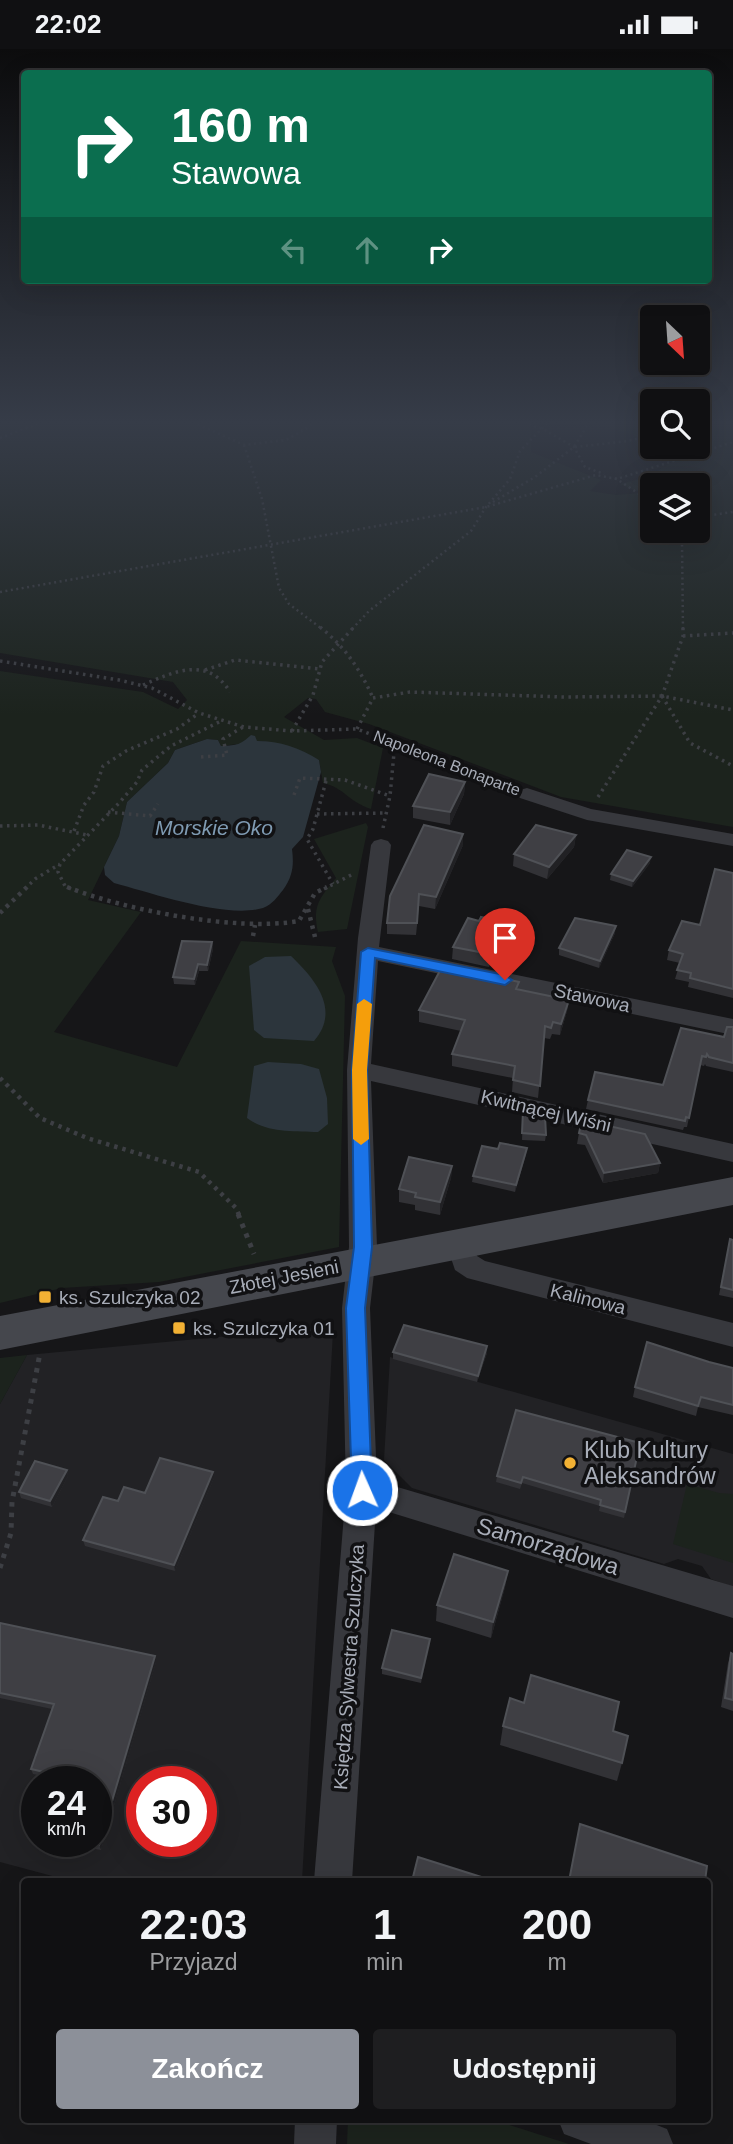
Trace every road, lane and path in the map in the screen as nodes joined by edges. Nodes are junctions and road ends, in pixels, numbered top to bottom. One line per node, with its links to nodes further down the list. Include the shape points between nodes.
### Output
1 (267, 520): 5 (path)
2 (414, 520): 5 (path)
3 (478, 520): 9 (path, via 471,531 369,611)
4 (682, 543): 8 (path)
5 (273, 545): 6 (path); 9 (path, via 279,588 289,604)
6 (0, 592)
7 (733, 633): 8 (path)
8 (683, 636): 15 (path)
9 (339, 642): 11 (path); 16 (path)
10 (0, 661): 13 (path, Napoleona Bonaparte)
11 (320, 669): 12 (path, via 235,660); 22 (path, via 313,695)
12 (205, 670): 13 (path, via 176,673); 14 (path, via 220,677)
13 (142, 685): 18 (path, Napoleona Bonaparte)
14 (230, 692)
15 (662, 696): 16 (path, via 410,692); 17 (path); 25 (path, via 690,743); 34 (path)
16 (373, 698): 21 (path)
17 (733, 710)
18 (199, 713): 19 (path, Napoleona Bonaparte); 36 (path, via 176,732 137,746 103,766)
19 (223, 720): 20 (path, Napoleona Bonaparte); 31 (path, via 155,758)
20 (244, 727): 22 (path, Napoleona Bonaparte); 24 (path, via 223,739 226,755)
21 (357, 729): 22 (path, Napoleona Bonaparte); 23 (path, Napoleona Bonaparte)
22 (292, 731)
23 (395, 742): 27 (path, Napoleona Bonaparte); 29 (path)
24 (201, 757)
25 (733, 766)
26 (326, 781): 28 (path, via 300,778); 29 (path, via 358,783); 33 (path)
27 (527, 794): 34 (street, Napoleona Bonaparte)
28 (294, 795)
29 (390, 796): 32 (path)
30 (158, 804): 31 (path, via 150,816)
31 (108, 812): 37 (path)
32 (385, 813): 33 (path); 39 (path)
33 (317, 814): 41 (path, via 307,839)
34 (587, 814): 38 (street, Napoleona Bonaparte)
35 (0, 826): 36 (path, via 38,825)
36 (74, 831): 37 (path)
37 (87, 835): 40 (path)
38 (733, 840)
39 (381, 845): 41 (path, via 356,871); 47 (street, Księdza Sylwestra Szulczyka)
40 (60, 864): 43 (path, via 35,879); 44 (path, via 58,872 65,886 93,898)
41 (333, 884): 42 (path, via 315,893)
42 (307, 908): 44 (path, via 292,924); 46 (path)
43 (0, 913)
44 (256, 925): 45 (path)
45 (253, 936)
46 (315, 937)
47 (368, 952): 48 (street, Stawowa); 49 (street, Księdza Sylwestra Szulczyka)
48 (733, 1027)
49 (359, 1070): 51 (street, Kwitnącej Wiśni); 55 (street, Księdza Sylwestra Szulczyka)
50 (0, 1078): 54 (path, via 40,1118 87,1138 199,1172 236,1208)
51 (733, 1153)
52 (733, 1191): 53 (street, Złotej Jesieni)
53 (459, 1243): 55 (street, Złotej Jesieni); 57 (street, Kalinowa, via 465,1262 477,1271)
54 (254, 1256)
55 (362, 1262): 56 (street, Złotej Jesieni); 59 (street, Księdza Sylwestra Szulczyka, via 356,1308)
56 (0, 1333)
57 (733, 1335)
58 (40, 1353): 60 (path, via 12,1502 11,1533)
59 (362, 1490): 61 (street, Samorządowa); 62 (street, Księdza Sylwestra Szulczyka)
60 (0, 1568)
61 (733, 1602)
62 (333, 1878)
63 (316, 2123): 65 (street)
64 (591, 2123): 66 (street)
65 (314, 2144)
66 (652, 2144)

